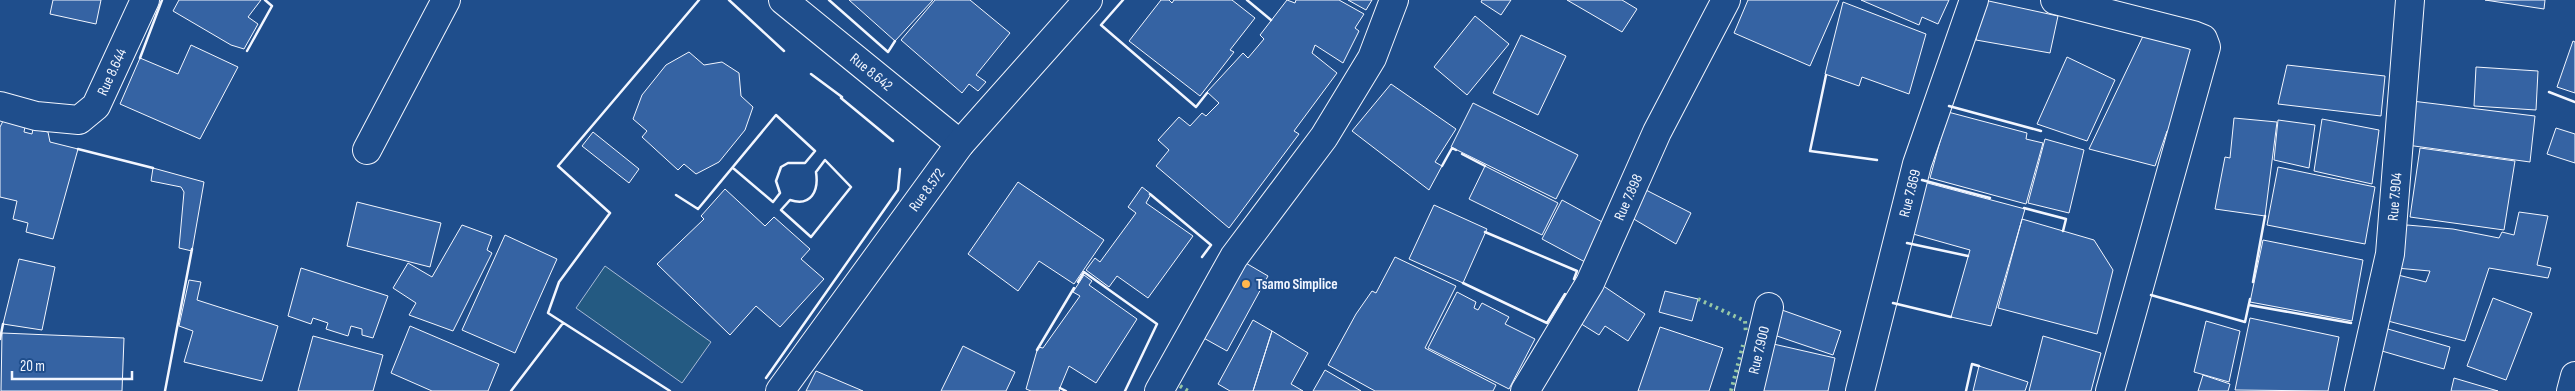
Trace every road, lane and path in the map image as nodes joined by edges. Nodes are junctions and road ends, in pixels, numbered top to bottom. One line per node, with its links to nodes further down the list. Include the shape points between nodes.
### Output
1 (145, 0): 10 (street, Rue 8.644, via 96,106 78,120 36,116)
2 (446, 0): 12 (street)
3 (784, 0): 11 (street, Rue 8.642)
4 (1088, 0): 11 (street, Rue 8.572)
5 (1394, 0): 16 (street, via 1372,58 1324,137 1234,258)
6 (1726, 0): 17 (street, Rue 7.898, via 1657,132 1590,282)
7 (1974, 0): 19 (street, Rue 7.869, via 1917,164)
8 (2055, 0): 20 (street, via 2193,35 2203,39 2206,47)
9 (2410, 0): 21 (street, Rue 7.904, via 2390,254)
10 (0, 106)
11 (960, 144): 15 (street, Rue 8.572)
12 (367, 150)
13 (1769, 307): 18 (street, Rue 7.900)
14 (2575, 376): 22 (street)
15 (780, 391)
16 (1159, 391)
17 (1526, 391)
18 (1749, 391)
19 (1860, 391)
20 (2110, 391)
21 (2359, 391)
22 (2571, 391)

